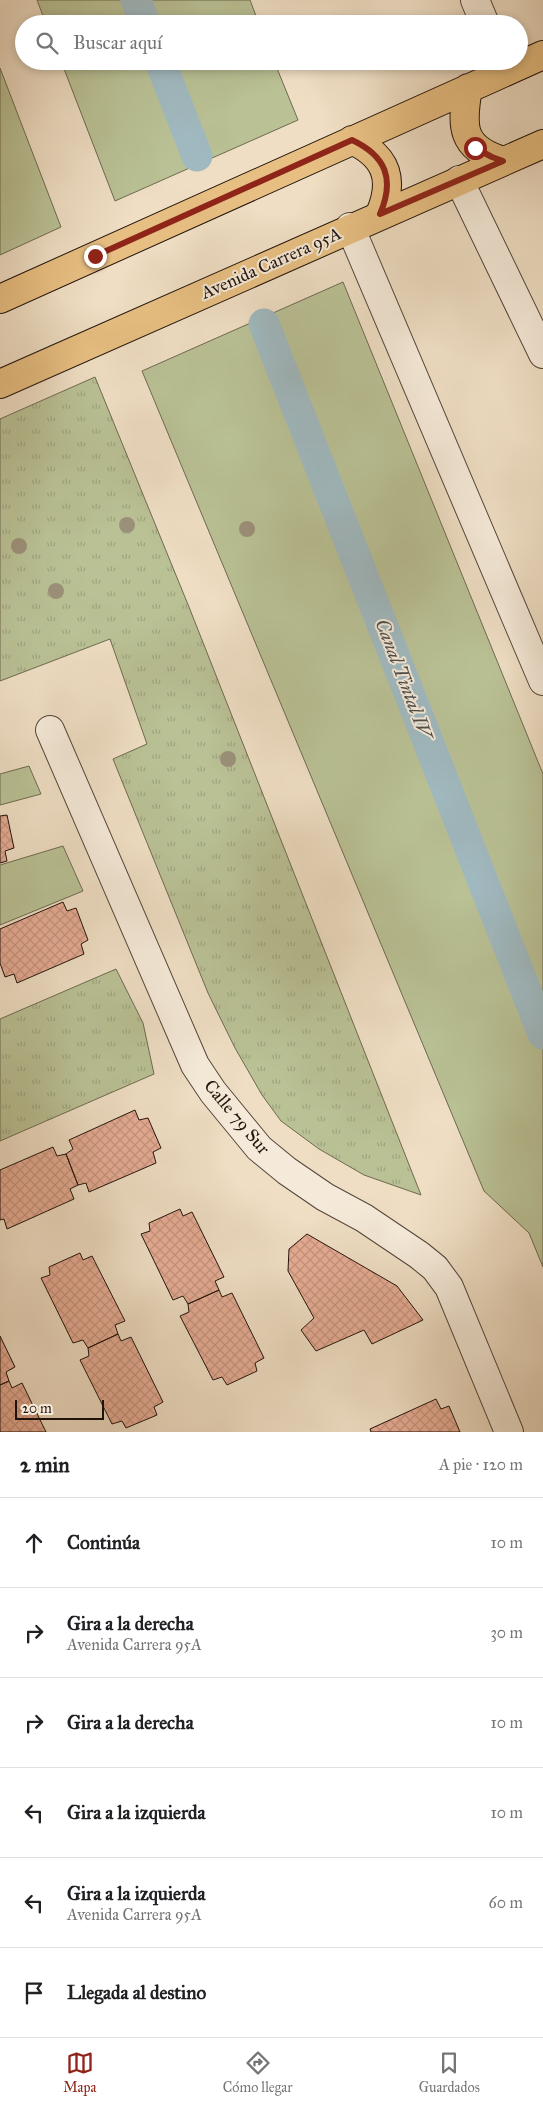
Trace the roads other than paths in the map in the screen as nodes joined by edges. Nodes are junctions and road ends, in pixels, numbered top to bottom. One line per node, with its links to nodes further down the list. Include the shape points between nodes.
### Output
1 (475, 0): 2 (street)
2 (481, 15)
3 (543, 55): 4 (main road)
4 (528, 59)
5 (497, 70): 6 (main road)
6 (468, 88): 7 (main road); 9 (main road, via 464,120 469,139 484,154)
7 (352, 140): 11 (main road, via 368,147 383,163 388,183 387,198); 13 (main road)
8 (543, 144): 9 (main road, Avenida Carrera 95A)
9 (503, 161): 10 (main road, Avenida Carrera 95A)
10 (459, 180): 11 (main road, Avenida Carrera 95A); 14 (street)
11 (380, 214): 12 (main road, Avenida Carrera 95A)
12 (350, 227): 15 (main road, Avenida Carrera 95A); 16 (street)
13 (0, 299)
14 (543, 354)
15 (0, 384)
16 (543, 681)
17 (50, 730): 18 (street, Calle 79 Sur, via 195,1065 212,1092 259,1148 294,1176 364,1218 435,1268 448,1287)
18 (509, 1432)

